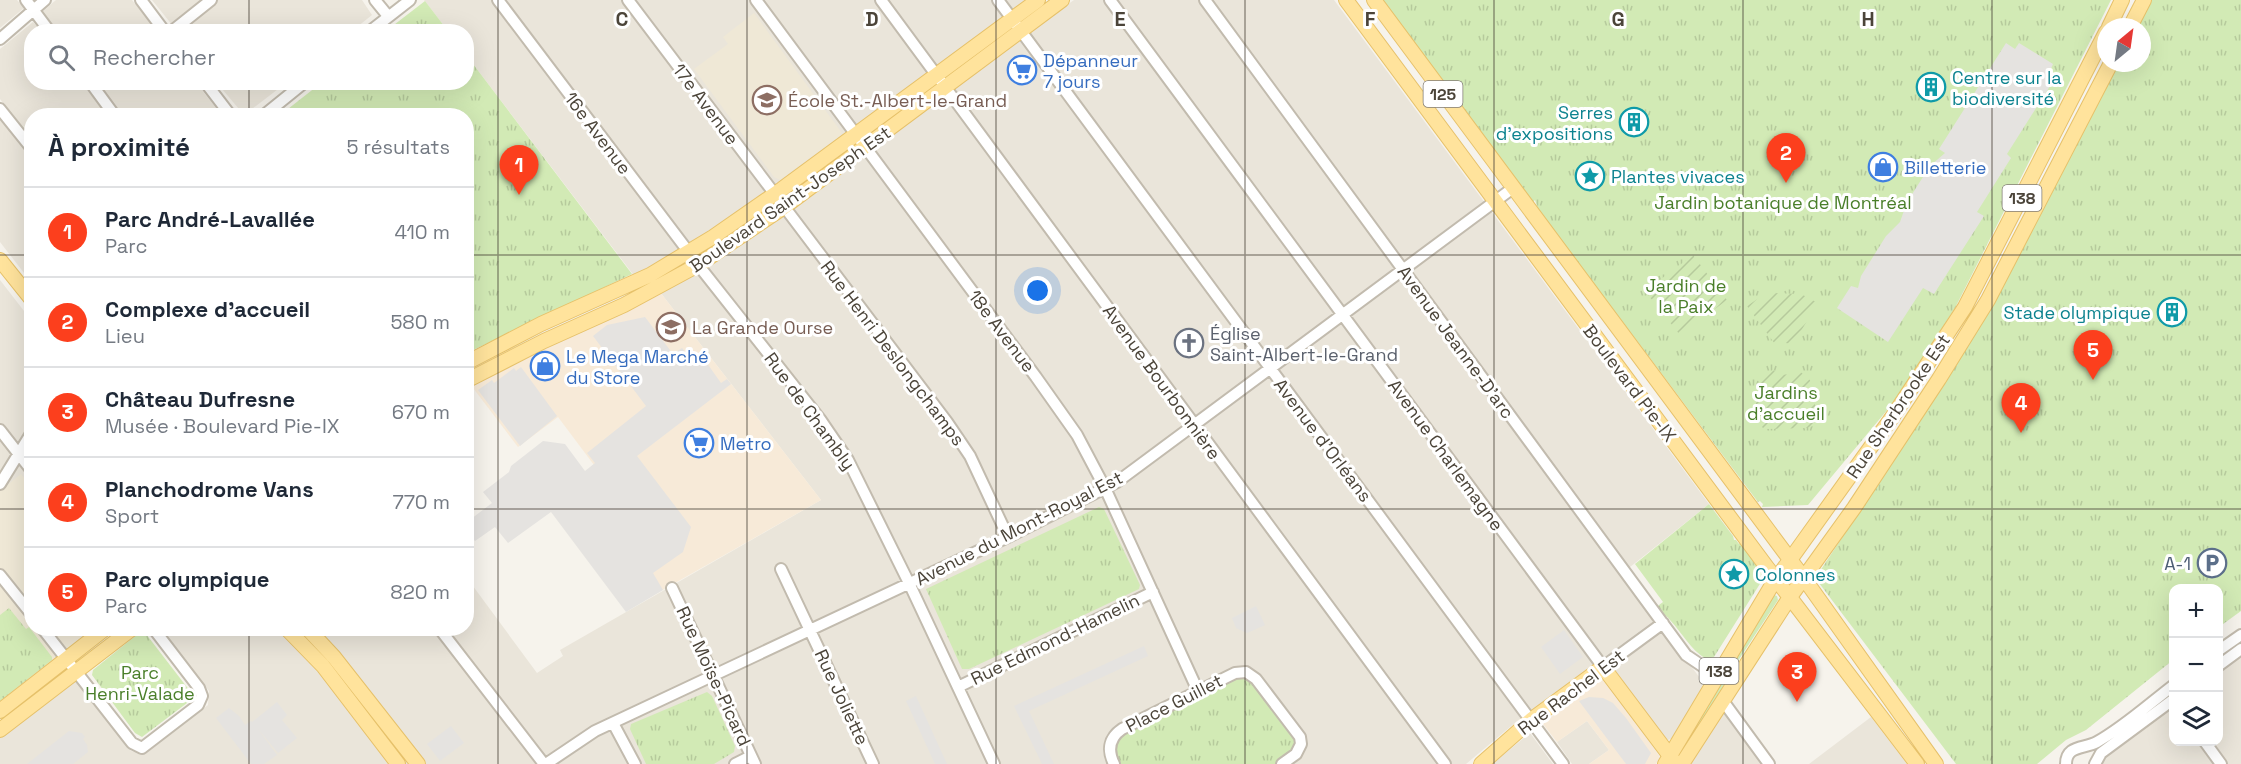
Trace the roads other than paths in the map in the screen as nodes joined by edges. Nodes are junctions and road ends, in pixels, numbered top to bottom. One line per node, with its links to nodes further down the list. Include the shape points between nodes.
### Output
1 (26, 0): 20 (street)
2 (45, 0): 20 (street)
3 (141, 0): 25 (street)
4 (211, 0): 26 (street)
5 (375, 0): 21 (street)
6 (410, 0): 21 (street)
7 (498, 0): 47 (street, 16e Avenue)
8 (628, 0): 44 (street, 17e Avenue)
9 (756, 0): 40 (street, 18e Avenue)
10 (881, 0): 32 (street, Avenue Bourbonnière)
11 (998, 0): 28 (street, Avenue d'Orléans)
12 (1038, 0): 28 (main road, Boulevard Saint-Joseph Est)
13 (1062, 0): 28 (main road, Boulevard Saint-Joseph Est)
14 (1110, 0): 52 (street, Avenue Charlemagne)
15 (1204, 0): 50 (street, Avenue Jeanne-D'arc)
16 (1346, 0): 45 (main road, Boulevard Pie-IX / 125)
17 (1374, 0): 43 (main road, Boulevard Pie-IX / 125)
18 (2144, 0): 23 (main road)
19 (2120, 4): 22 (main road)
20 (34, 10): 24 (street); 29 (street)
21 (388, 16): 27 (street)
22 (2113, 18)
23 (2134, 18)
24 (44, 24)
25 (159, 24)
26 (181, 24)
27 (378, 24)
28 (1016, 25): 32 (main road, Boulevard Saint-Joseph Est); 54 (street, Avenue d'Orléans)
29 (0, 39)
30 (2097, 50): 64 (main road, Rue Sherbrooke Est / 138, via 1965,307 1893,416)
31 (2106, 72): 67 (main road, Rue Sherbrooke Est / 138, via 1988,300 1854,508)
32 (941, 81): 40 (main road, Boulevard Saint-Joseph Est); 42 (main road, Boulevard Saint-Joseph Est); 56 (street, Avenue Bourbonnière)
33 (96, 90): 36 (street)
34 (211, 90): 37 (street)
35 (295, 90): 38 (street)
36 (109, 108)
37 (225, 108)
38 (273, 108)
39 (0, 110): 41 (street)
40 (856, 135): 42 (street, 18e Avenue); 44 (main road, Boulevard Saint-Joseph Est)
41 (24, 140)
42 (865, 147): 46 (main road, Boulevard Saint-Joseph Est); 62 (street, 18e Avenue, via 1077,435)
43 (1513, 189): 45 (street, Avenue du Mont-Royal Est); 64 (main road, Boulevard Pie-IX / 125)
44 (774, 194): 46 (street, 17e Avenue); 47 (main road, Boulevard Saint-Joseph Est)
45 (1495, 202): 50 (street, Avenue du Mont-Royal Est); 68 (main road, Boulevard Pie-IX / 125)
46 (784, 207): 49 (main road, Boulevard Saint-Joseph Est); 63 (street, Rue Henri Deslongchamps, via 947,422 970,456)
47 (688, 252): 49 (street, 16e Avenue); 53 (main road, Boulevard Saint-Joseph Est)
48 (0, 260): 51 (main road)
49 (698, 265): 55 (main road, Boulevard Saint-Joseph Est, via 641,297 544,340); 69 (street, Rue de Chambly, via 848,460)
50 (1404, 271): 52 (street, Avenue du Mont-Royal Est); 74 (street, Avenue Jeanne-D'arc)
51 (24, 290)
52 (1343, 315): 54 (street, Avenue du Mont-Royal Est); 88 (street, Avenue Charlemagne)
53 (474, 359)
54 (1270, 369): 56 (street, Avenue du Mont-Royal Est); 98 (street, Avenue d'Orléans)
55 (474, 377)
56 (1194, 425): 62 (street, Avenue du Mont-Royal Est); 114 (street, Avenue Bourbonnière)
57 (0, 430): 59 (street)
58 (24, 446): 59 (street)
59 (19, 454): 60 (street); 61 (street)
60 (24, 461)
61 (0, 484)
62 (1105, 488): 63 (street, Avenue du Mont-Royal Est); 71 (street, 18e Avenue)
63 (1008, 537): 69 (street, Avenue du Mont-Royal Est)
64 (1790, 559): 67 (main road, Boulevard Pie-IX / 125); 68 (main road, Rue Sherbrooke Est / 138)
65 (781, 568): 75 (street, Rue Joliette)
66 (0, 575): 73 (street)
67 (1803, 577): 72 (main road, Rue Sherbrooke Est / 138); 120 (main road, Boulevard Pie-IX)
68 (1776, 579): 72 (main road, Boulevard Pie-IX / 125); 91 (main road, Rue Sherbrooke Est / 138)
69 (909, 583): 75 (street, Avenue du Mont-Royal Est); 92 (street, Rue de Chambly)
70 (672, 588): 90 (street, Rue Moïse-Picard)
71 (1153, 592): 92 (street, Rue Edmond-Hamelin); 93 (street, 18e Avenue)
72 (1790, 597): 96 (main road, Rue Sherbrooke Est / 138); 119 (main road, Boulevard Pie-IX)
73 (24, 605)
74 (1663, 623): 88 (street, Rue Rachel Est); 91 (street, Avenue Jeanne-D'arc, via 1691,660)
75 (810, 631): 90 (street, Avenue du Mont-Royal Est); 110 (street, Rue Joliette)
76 (2241, 635): 84 (street)
77 (48, 636): 86 (street)
78 (96, 636): 86 (main road)
79 (123, 636): 89 (main road)
80 (159, 636): 89 (street, via 202,696 198,705 145,747 138,748 132,743)
81 (302, 636): 105 (main road)
82 (305, 636): 106 (main road, via 334,657)
83 (445, 636): 107 (street)
84 (2223, 648)
85 (2241, 649): 87 (street)
86 (66, 660): 89 (street); 97 (main road)
87 (2223, 662)
88 (1603, 667): 98 (main road, Rue Rachel Est); 104 (main road, Avenue Charlemagne)
89 (76, 673): 100 (main road)
90 (713, 676): 99 (street, Avenue du Mont-Royal Est); 103 (street, Rue Moïse-Picard)
91 (1717, 676): 104 (main road, Rue Sherbrooke Est / 138)
92 (958, 687): 111 (street, Rue de Chambly)
93 (1198, 691): 112 (street, Place Guillet, via 1113,735 1110,757); 113 (street, Place Guillet, via 1235,673 1246,672 1256,679 1294,727 1301,744 1296,754)
94 (2169, 695): 102 (street)
95 (2169, 696): 122 (street, via 2101,753)
96 (1723, 701): 117 (main road, Rue Sherbrooke Est / 138); 118 (street)
97 (0, 711)
98 (1531, 720): 115 (main road, Rue Rachel Est); 116 (street, Avenue d'Orléans)
99 (614, 723): 107 (street, Avenue du Mont-Royal Est); 108 (street)
100 (0, 730)
101 (2208, 746): 123 (street)
102 (2083, 747): 121 (street, via 2069,752); 122 (street, via 2092,752)
103 (753, 760): 109 (street)
104 (1670, 761)
105 (398, 764)
106 (418, 764)
107 (545, 764)
108 (635, 764)
109 (735, 764)
110 (873, 764)
111 (994, 764)
112 (1114, 764)
113 (1282, 764)
114 (1445, 764)
115 (1481, 764)
116 (1563, 764)
117 (1682, 764)
118 (1769, 764)
119 (1917, 764)
120 (1936, 764)
121 (2065, 764)
122 (2095, 764)
123 (2221, 764)

